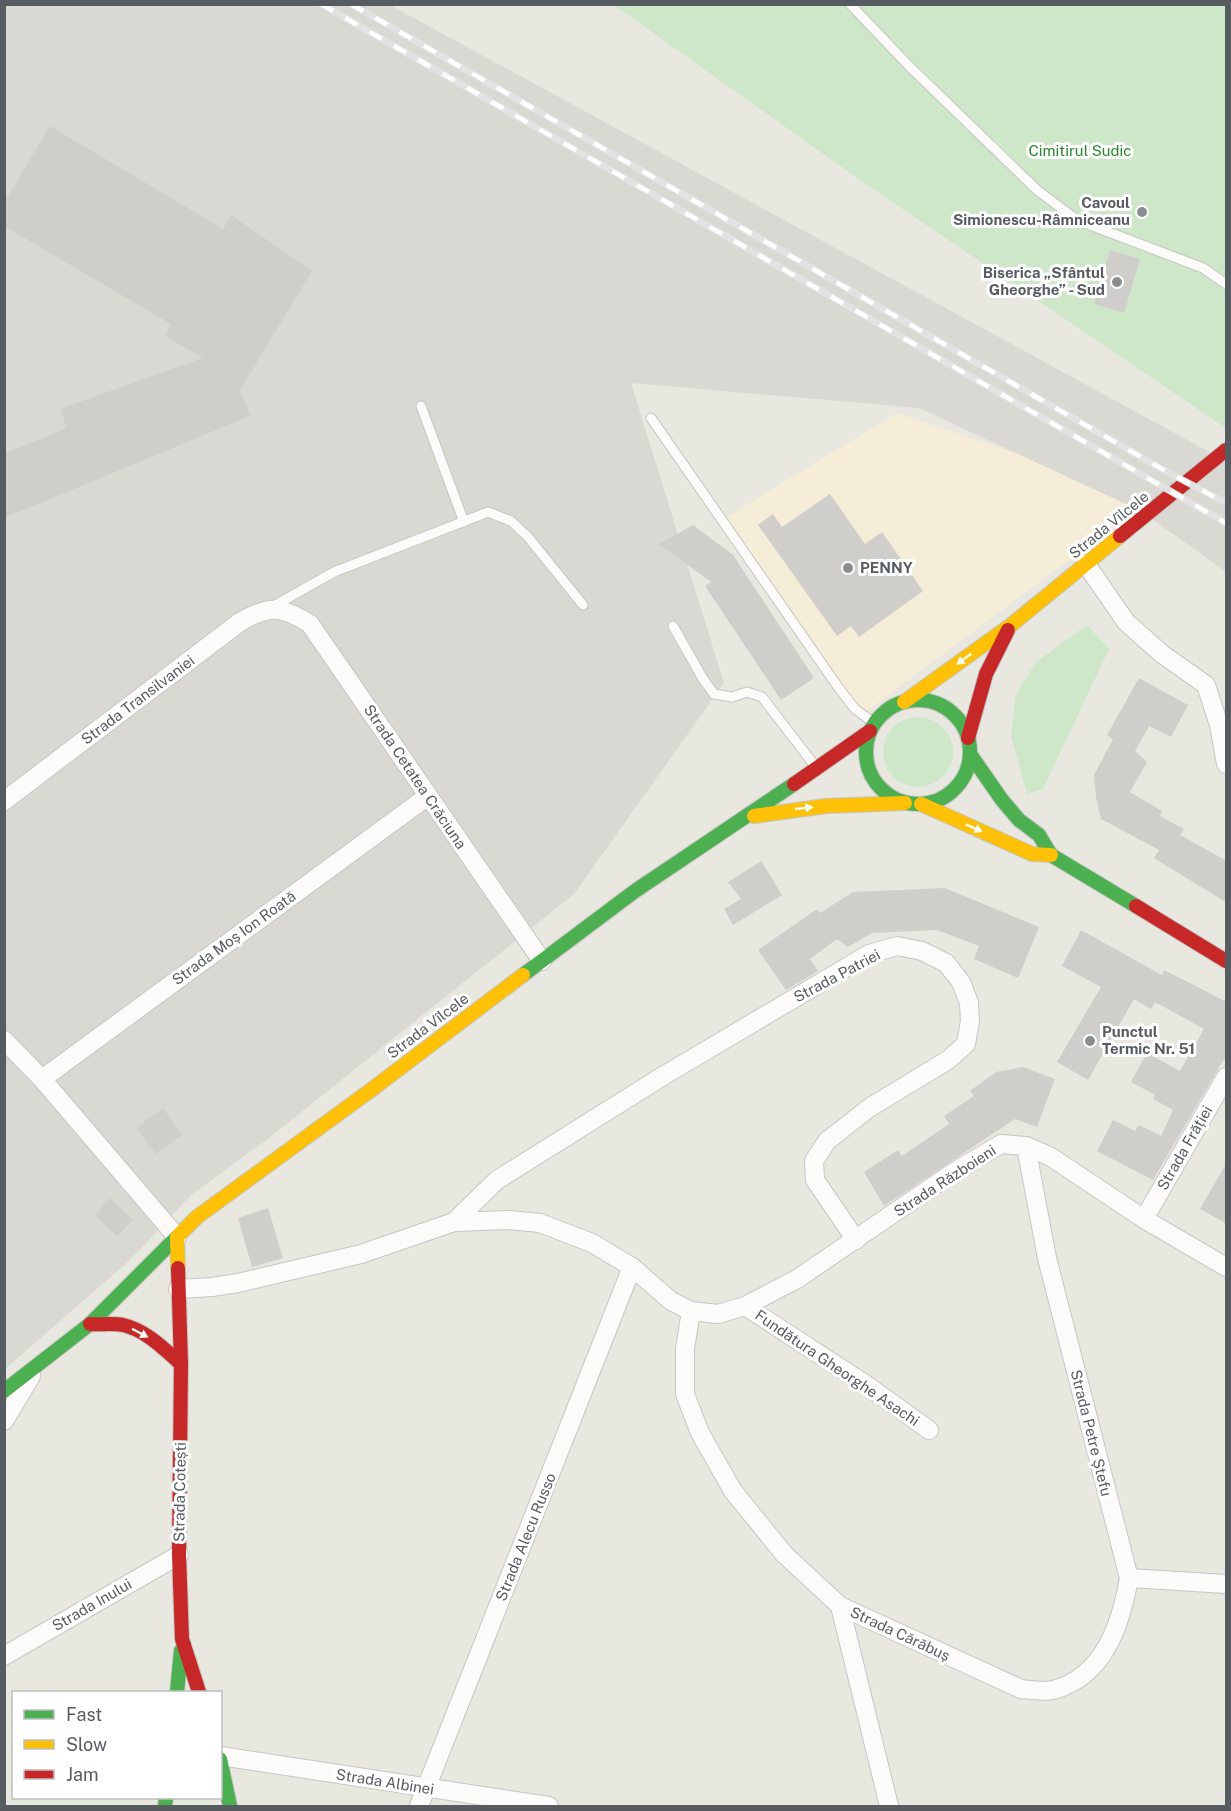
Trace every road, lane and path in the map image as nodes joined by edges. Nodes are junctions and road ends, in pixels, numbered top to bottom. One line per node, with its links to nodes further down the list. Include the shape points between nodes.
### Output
1 (850, 4): 2 (lane, via 1037,190 1077,220 1203,268)
2 (1227, 284)
3 (421, 406): 6 (lane)
4 (651, 418): 13 (lane, via 843,694)
5 (1227, 450): 7 (main road, Strada Vîlcele)
6 (464, 522): 8 (lane, via 488,512 511,521); 9 (lane, via 334,572)
7 (1086, 564): 10 (main road, Strada Vîlcele); 16 (street, via 1126,622 1206,685)
8 (583, 606)
9 (272, 610): 18 (street, Strada Cetatea Crăciuna, via 292,612 310,624); 19 (street, Strada Transilvaniei, via 259,611 240,622)
10 (1011, 625): 12 (main road, Strada Vîlcele, one-way to 12); 14 (main road, Strada Vîlcele, via 986,674)
11 (673, 626): 17 (lane, via 714,694 732,698 747,692 762,697)
12 (904, 702): 13 (main road, via 882,714); 14 (main road, via 936,703 961,723)
13 (872, 727): 17 (main road, Strada Vîlcele); 20 (main road, via 866,745 871,775 880,788)
14 (968, 738): 15 (main road)
15 (970, 754): 21 (main road, via 963,776 949,794); 23 (main road, via 1002,801 1039,835)
16 (1227, 764)
17 (817, 768): 22 (main road, Strada Vîlcele)
18 (428, 796): 24 (street, Strada Cetatea Crăciuna); 28 (street, Strada Moș Ion Roată)
19 (4, 801)
20 (906, 803): 21 (main road); 22 (main road, Strada Vîlcele, one-way to 20, via 826,806)
21 (921, 804): 23 (main road, one-way to 23, via 1032,854)
22 (747, 817): 24 (main road, Strada Vîlcele, via 635,891)
23 (1051, 855): 25 (main road)
24 (542, 961): 32 (main road, Strada Vîlcele, via 197,1217)
25 (1227, 961)
26 (4, 1040): 28 (street)
27 (1227, 1077): 30 (street, Strada Frăției)
28 (42, 1079): 32 (street)
29 (1026, 1146): 30 (street, Strada Războieni, via 1051,1157); 33 (street, Strada Războieni, via 1001,1144); 46 (street, Strada Petre Ștefu, via 1047,1258)
30 (1144, 1219): 35 (street, Strada Războieni)
31 (454, 1222): 33 (street, Strada Patriei, via 497,1180 634,1094 869,954 897,946 922,951 946,963 961,982 969,1003 970,1021 966,1044 948,1060 869,1108 827,1141 814,1161 815,1180); 34 (street, via 540,1223 592,1243); 36 (street, via 350,1257 238,1283)
32 (177, 1237): 36 (main road); 39 (main road, Strada Vîlcele)
33 (856, 1240): 37 (street, Strada Războieni, via 797,1279)
34 (633, 1267): 38 (street, via 671,1300); 56 (street, Strada Alecu Russo)
35 (1227, 1267)
36 (178, 1289): 40 (main road, Strada Cotești)
37 (745, 1306): 38 (street, Strada Războieni, via 718,1314); 44 (street, Fundătura Gheorghe Asachi)
38 (691, 1311): 48 (street, via 685,1349 685,1394 700,1433 733,1491 784,1554)
39 (90, 1324): 40 (main road, one-way to 40, via 122,1325 139,1331); 41 (main road, Strada Vîlcele)
40 (181, 1364): 45 (main road, Strada Cotești)
41 (35, 1369): 42 (main road, Strada Vîlcele); 43 (street)
42 (7, 1384)
43 (4, 1421)
44 (930, 1430)
45 (179, 1555): 49 (main road, Strada Cotești); 50 (street, Strada Inului)
46 (1129, 1578): 47 (street); 51 (street, Strada Petre Ștefu, via 1117,1629 1101,1657 1081,1677)
47 (1227, 1584)
48 (840, 1606): 51 (street, Strada Cărăbuș, via 1021,1689); 60 (street, Strada Cărăbuș)
49 (182, 1639): 52 (main road); 53 (main road, Strada Cotești)
50 (4, 1656)
51 (1052, 1690)
52 (177, 1691)
53 (200, 1691)
54 (222, 1758): 56 (street, Strada Albinei)
55 (222, 1768): 57 (main road)
56 (426, 1788): 58 (street, Strada Alecu Russo); 59 (street, Strada Albinei)
57 (230, 1806)
58 (419, 1806)
59 (549, 1806)
60 (889, 1806)

